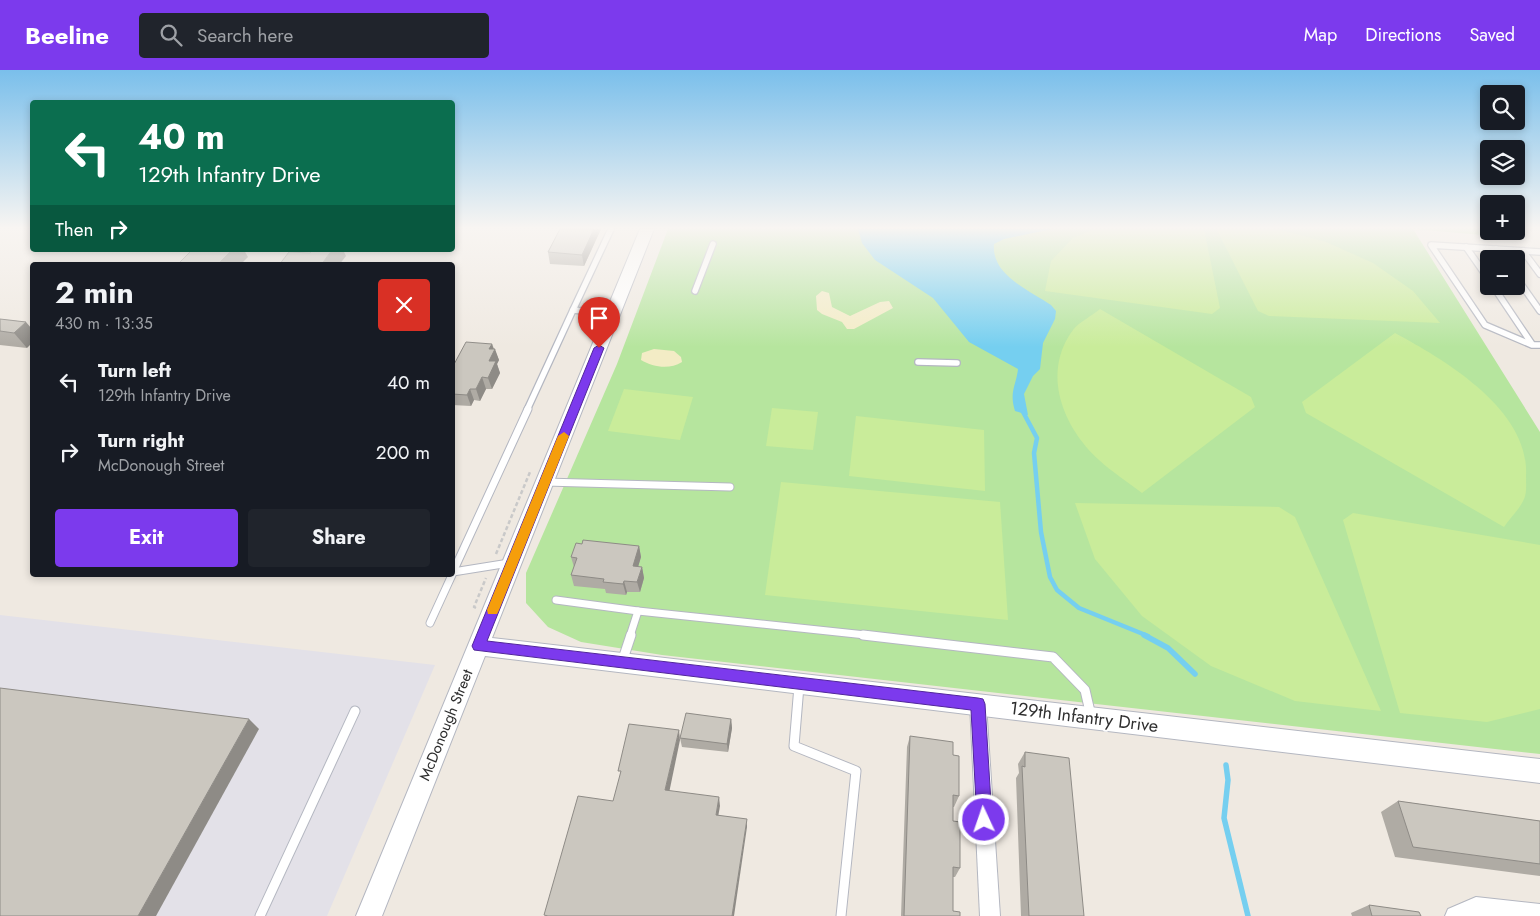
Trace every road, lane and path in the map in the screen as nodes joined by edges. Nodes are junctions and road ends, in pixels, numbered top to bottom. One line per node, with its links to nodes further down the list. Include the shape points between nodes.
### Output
1 (592, 268): 8 (lane)
2 (631, 268): 10 (street, McDonough Street)
3 (704, 268): 6 (lane)
4 (1447, 268): 11 (lane, via 1485,325)
5 (1525, 290): 9 (lane)
6 (695, 291)
7 (1499, 295): 11 (lane)
8 (573, 310): 10 (lane); 18 (lane)
9 (1540, 311)
10 (613, 314): 15 (street, McDonough Street)
11 (1532, 344): 12 (lane)
12 (1540, 345)
13 (918, 362): 14 (lane)
14 (956, 363)
15 (545, 482): 16 (lane); 17 (street, McDonough Street)
16 (730, 487)
17 (512, 563): 19 (lane); 24 (street, McDonough Street)
18 (455, 570)
19 (455, 574)
20 (452, 577): 23 (lane)
21 (556, 600): 22 (lane)
22 (638, 611): 25 (lane); 29 (lane, via 963,645 1053,658 1085,690)
23 (430, 623)
24 (479, 646): 25 (street, 129th Infantry Drive); 34 (street, McDonough Street)
25 (622, 662): 26 (street, 129th Infantry Drive)
26 (799, 683): 27 (street, 129th Infantry Drive); 35 (lane, via 794,746 856,771)
27 (978, 704): 29 (street, 129th Infantry Drive); 36 (street)
28 (355, 711): 33 (lane)
29 (1091, 717): 30 (street, 129th Infantry Drive)
30 (1540, 770)
31 (1540, 914): 32 (street, via 1476,907)
32 (1457, 915)
33 (260, 916)
34 (369, 916)
35 (841, 916)
36 (990, 916)

